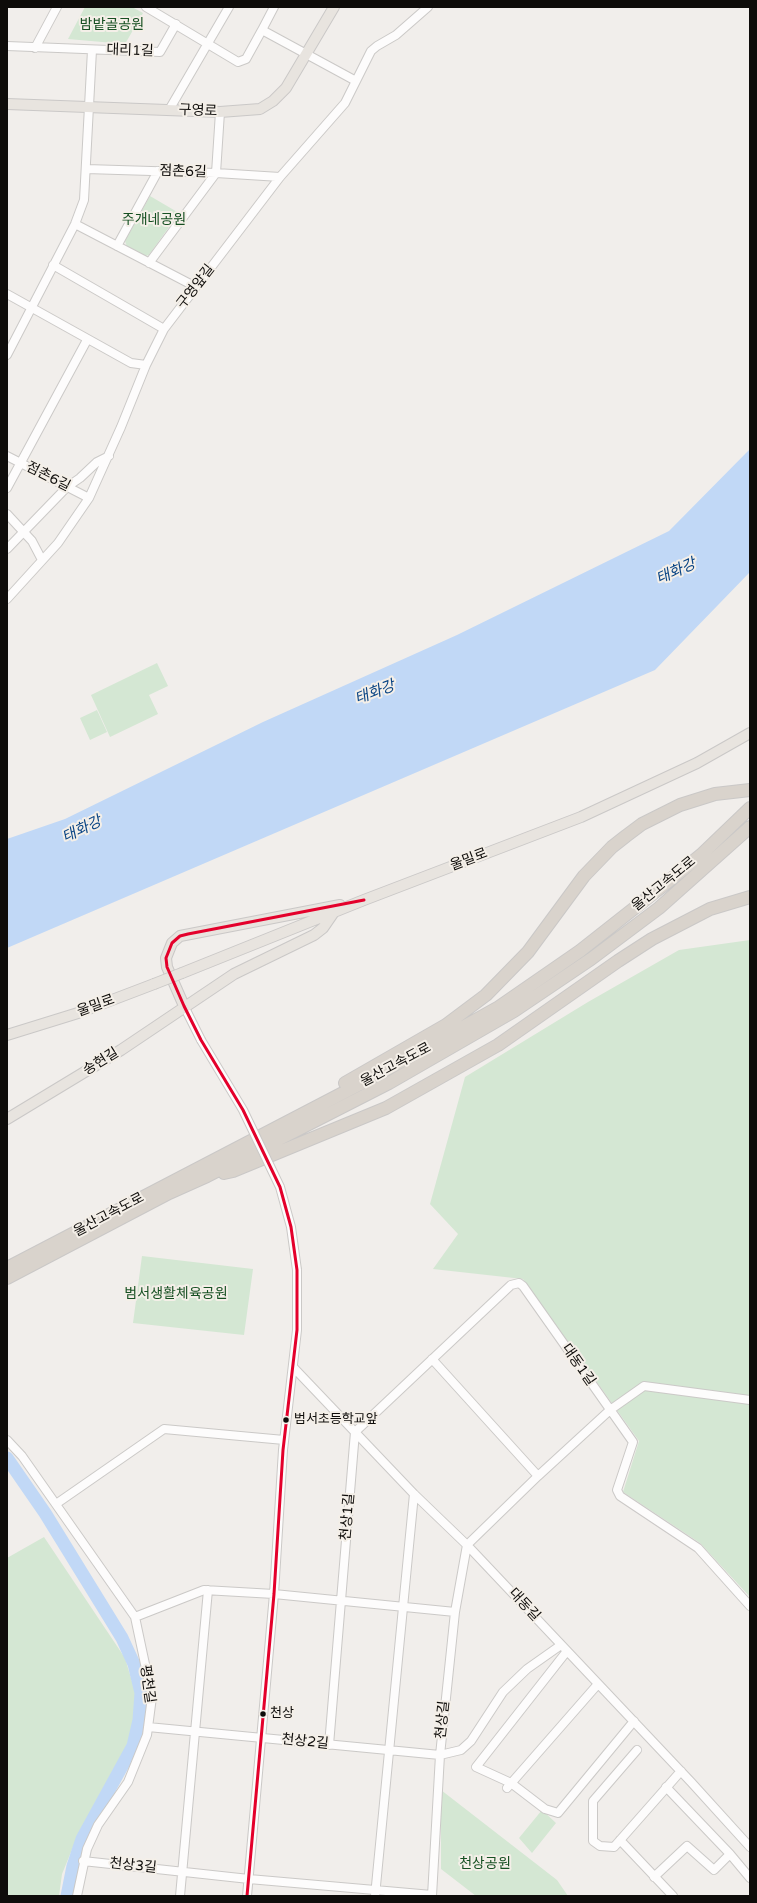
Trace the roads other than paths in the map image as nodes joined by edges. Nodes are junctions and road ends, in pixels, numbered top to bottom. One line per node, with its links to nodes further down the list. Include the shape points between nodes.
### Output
1 (57, 7): 11 (street)
2 (146, 7): 7 (street)
3 (229, 7): 9 (street)
4 (274, 7): 8 (street)
5 (334, 7): 13 (main road, 구영로)
6 (428, 7): 14 (street, 구영앞길, via 396,35 371,51)
7 (176, 24): 9 (street); 12 (street, 대리1길, via 160,52)
8 (262, 30): 9 (street, via 246,59 238,62); 13 (street)
9 (208, 44): 17 (street)
10 (7, 46): 11 (street, 대리1길)
11 (36, 48): 12 (street, 대리1길)
12 (92, 50): 16 (street, 대리1길)
13 (307, 54): 14 (street); 18 (main road, 구영로, via 286,88 273,101 260,109)
14 (356, 81): 22 (street, 구영앞길, via 345,103)
15 (7, 104): 16 (main road, 구영로)
16 (88, 109): 17 (main road, 구영로); 19 (street)
17 (169, 110): 18 (main road, 구영로)
18 (220, 112): 21 (street)
19 (86, 169): 20 (street, 점촌6길); 23 (street, via 84,200)
20 (158, 171): 21 (street, 점촌6길); 24 (street)
21 (216, 173): 22 (street); 25 (street, 점촌6길)
22 (280, 177): 27 (street, 구영앞길)
23 (75, 224): 24 (street); 26 (street)
24 (117, 246): 25 (street)
25 (149, 263): 27 (street)
26 (54, 265): 29 (street); 30 (street)
27 (196, 288): 30 (street, 구영앞길)
28 (7, 294): 29 (street)
29 (32, 308): 31 (street); 32 (street)
30 (164, 329): 33 (street, 구영앞길)
31 (87, 340): 33 (street, via 131,363); 36 (street)
32 (7, 355)
33 (146, 364): 35 (street, 구영앞길)
34 (7, 456): 36 (street, 점촌6길)
35 (109, 456): 37 (street, via 97,462); 39 (street, 구영앞길)
36 (20, 463): 37 (street, 점촌6길); 38 (street)
37 (66, 487): 39 (street, 점촌6길); 41 (street)
38 (7, 488)
39 (89, 498): 43 (street, 구영앞길, via 58,543)
40 (7, 514): 41 (street)
41 (24, 531): 42 (street); 43 (street)
42 (7, 549)
43 (42, 560): 44 (street, 구영앞길)
44 (7, 600)
45 (750, 733): 50 (main road, 울밀로, via 697,763 581,817)
46 (750, 790): 54 (highway, via 715,794 680,805 642,824 612,847 584,876 528,952 486,996 446,1025 335,1089)
47 (750, 808): 54 (highway, 울산고속도로, via 701,855 541,979 457,1032)
48 (750, 826): 56 (highway, 울산고속도로, via 659,908 591,959 514,1011 389,1083)
49 (750, 897): 56 (highway, via 710,909 652,939 498,1045 386,1108 233,1172)
50 (364, 900): 51 (main road, 울밀로); 52 (main road, via 180,936 172,943 166,958 167,967)
51 (334, 912): 52 (main road, 송현길, via 323,928 314,935 234,974); 53 (main road, 울밀로, bridge, via 122,997)
52 (184, 1006): 55 (main road, 송현길, via 121,1050); 60 (street, bridge, via 243,1110 280,1187 291,1227 298,1270 298,1312)
53 (7, 1036)
54 (324, 1103): 57 (highway, 울산고속도로)
55 (11, 1117)
56 (207, 1176): 58 (highway, 울산고속도로, via 169,1193)
57 (7, 1268)
58 (7, 1278)
59 (432, 1359): 62 (street, 대동1길, via 512,1285 519,1283); 63 (street, 대동1길); 66 (street)
60 (293, 1368): 63 (street, 대동길); 65 (street)
61 (750, 1400): 62 (street, via 644,1386)
62 (610, 1410): 66 (street); 73 (street, 대동1길, via 633,1442 617,1490 620,1496 698,1548)
63 (355, 1432): 67 (street, 대동길); 72 (street, 천상1길)
64 (7, 1440): 68 (street, 평천길, via 22,1456)
65 (284, 1440): 68 (street, via 164,1429); 71 (street)
66 (538, 1476): 69 (street)
67 (414, 1494): 69 (street, 대동길); 74 (street)
68 (56, 1504): 76 (street, 평천길)
69 (467, 1544): 75 (street, 천상길); 77 (street, 대동길)
70 (208, 1590): 71 (street); 76 (street); 82 (street)
71 (274, 1594): 72 (street); 83 (street)
72 (341, 1602): 74 (street); 84 (street, 천상1길)
73 (750, 1606)
74 (404, 1607): 75 (street); 86 (street)
75 (455, 1612): 87 (street, 천상길)
76 (135, 1617): 81 (street, 평천길, via 152,1697)
77 (561, 1645): 78 (street, 대동길); 87 (street, 천상2길, via 527,1669 503,1692 471,1741 461,1750)
78 (567, 1651): 79 (street, 대동길); 89 (street, via 476,1767)
79 (598, 1684): 80 (street, 대동길); 89 (street)
80 (634, 1721): 88 (street, 대동길); 89 (street, via 558,1813 545,1809)
81 (148, 1727): 82 (street, 천상2길); 94 (street, 평천길, via 128,1782 98,1825)
82 (195, 1732): 83 (street, 천상2길); 95 (street)
83 (261, 1738): 84 (street, 천상2길); 98 (street)
84 (329, 1744): 86 (street, 천상2길)
85 (638, 1750): 91 (street, via 593,1801 593,1841 600,1846 614,1847)
86 (390, 1751): 87 (street, 천상2길); 99 (street)
87 (440, 1755): 103 (street, 천상길)
88 (681, 1771): 90 (street); 92 (street, 대동길)
89 (509, 1785)
90 (666, 1787): 91 (street); 93 (street)
91 (620, 1840): 96 (street)
92 (750, 1847)
93 (730, 1854): 96 (street, via 714,1870 687,1846); 97 (street)
94 (83, 1861): 95 (street, 천상3길); 100 (street, 평천길)
95 (182, 1872): 98 (street, 천상3길); 101 (street)
96 (654, 1877): 104 (street)
97 (750, 1878)
98 (249, 1879): 99 (street, 천상3길); 102 (street)
99 (376, 1893): 103 (street, 천상3길)
100 (77, 1896)
101 (180, 1896)
102 (248, 1896)
103 (432, 1896)
104 (673, 1896)

